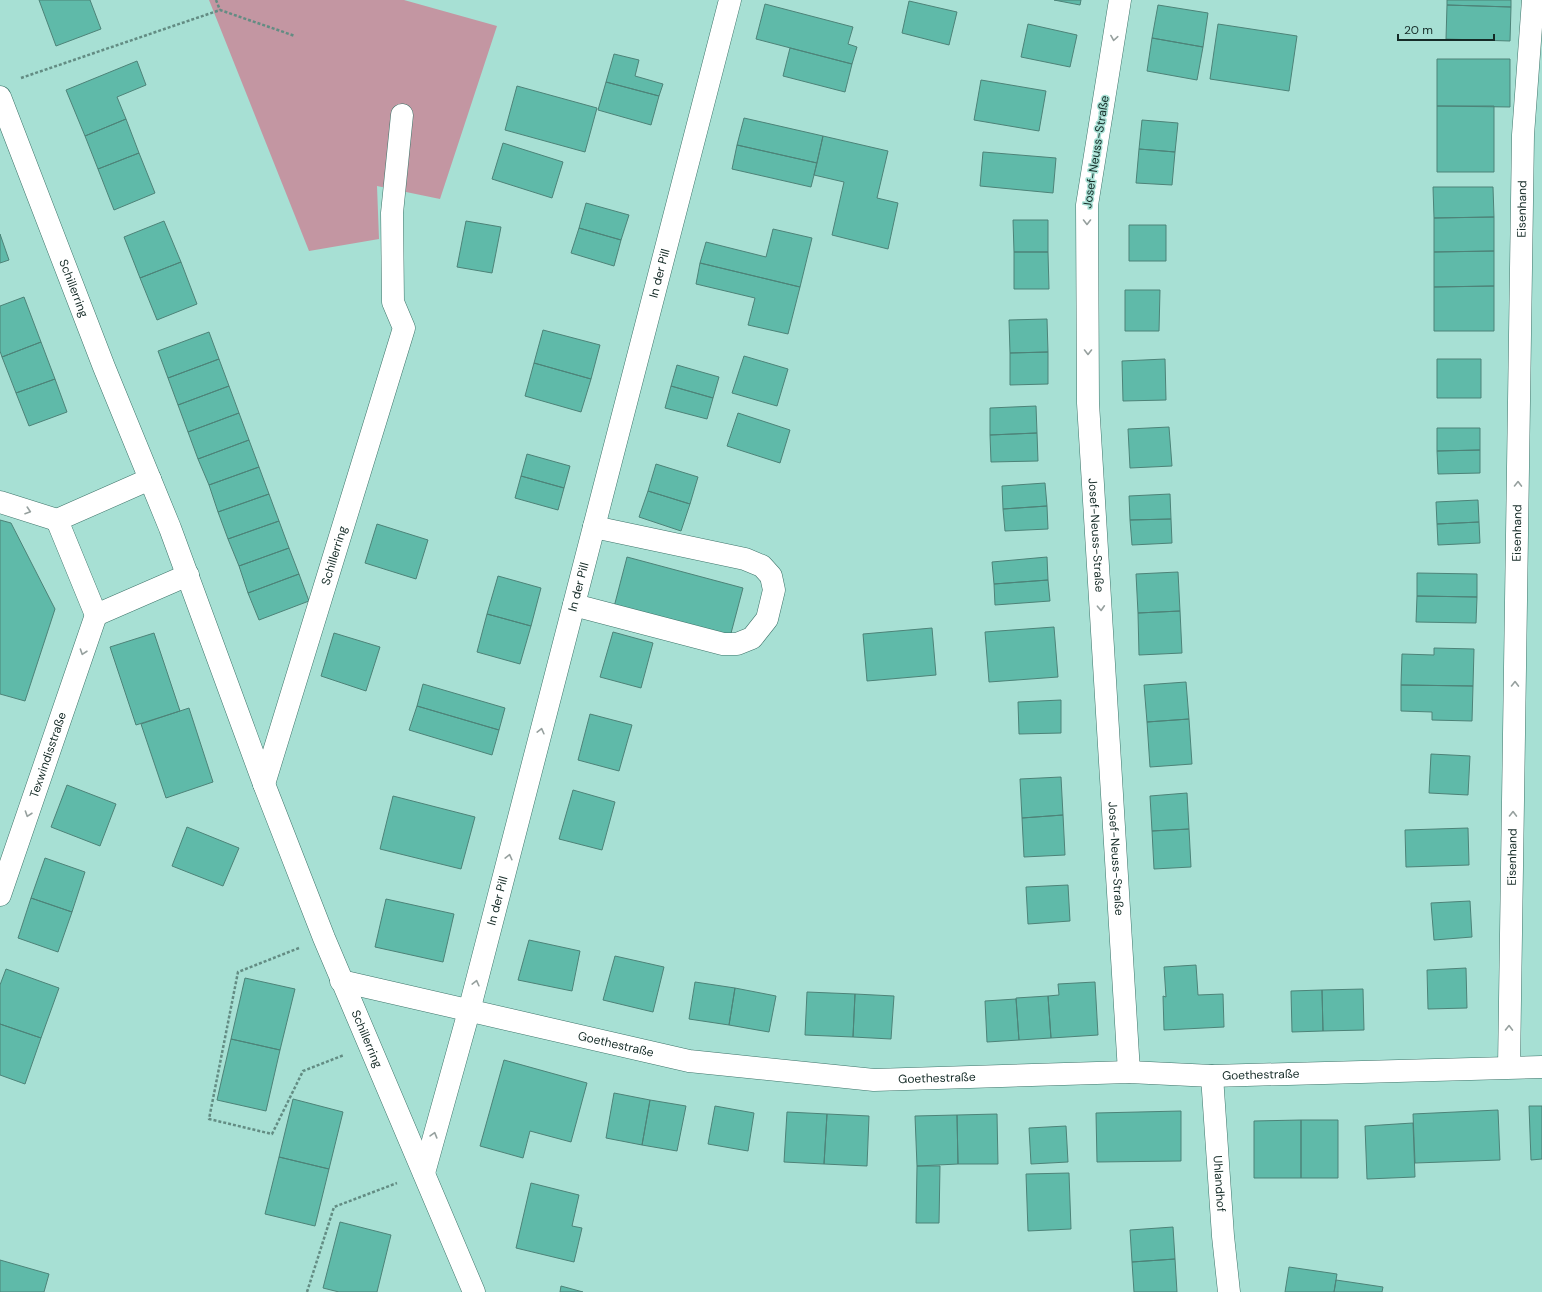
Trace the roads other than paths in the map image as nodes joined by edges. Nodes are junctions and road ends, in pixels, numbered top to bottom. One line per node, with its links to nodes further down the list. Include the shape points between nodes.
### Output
1 (730, 0): 9 (street, In der Pill)
2 (1120, 0): 19 (street, Josef-Neuss-Straße, one-way to 19, via 1087,205 1088,403)
3 (1533, 0): 17 (street, Eisenhand, one-way to 3, via 1523,143)
4 (0, 97): 6 (street, Schillerring)
5 (402, 115): 13 (street, Schillerring, via 392,214 393,302 404,328)
6 (150, 479): 8 (street); 10 (street, Schillerring)
7 (0, 502): 8 (street, one-way to 8)
8 (57, 520): 12 (street)
9 (594, 527): 11 (street, In der Pill); 11 (street, via 745,559 762,566 771,576 774,590 767,619 752,638 736,644 723,644)
10 (188, 575): 12 (street); 13 (street, Schillerring)
11 (574, 604): 16 (street, In der Pill, one-way to 11)
12 (96, 615): 14 (street, Texwindisstraße, one-way to 14)
13 (264, 784): 15 (street, Schillerring)
14 (0, 895)
15 (341, 981): 16 (street, Goethestraße); 21 (street, Schillerring)
16 (469, 1011): 19 (street, Goethestraße, via 688,1061 874,1080); 21 (street, In der Pill, one-way to 16)
17 (1509, 1067): 18 (street, Goethestraße); 20 (street, Goethestraße)
18 (1542, 1067)
19 (1129, 1072): 20 (street, Goethestraße)
20 (1212, 1076): 23 (street, Uhlandhof)
21 (424, 1172): 22 (street, Schillerring)
22 (474, 1292)
23 (1229, 1292)

